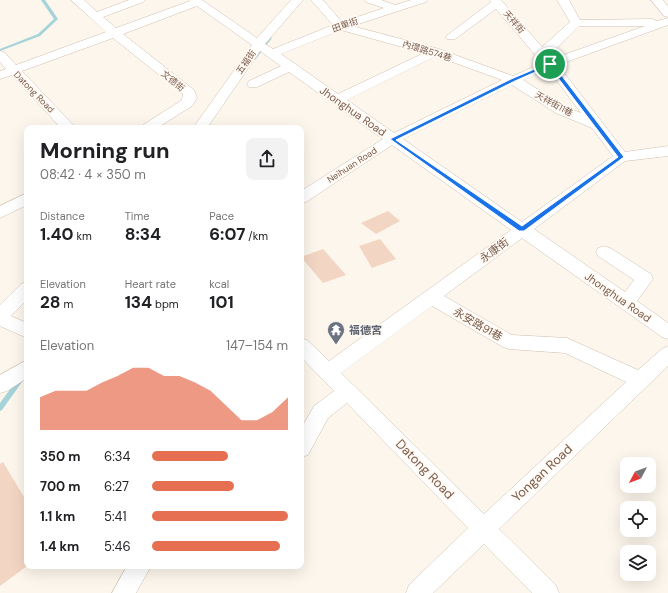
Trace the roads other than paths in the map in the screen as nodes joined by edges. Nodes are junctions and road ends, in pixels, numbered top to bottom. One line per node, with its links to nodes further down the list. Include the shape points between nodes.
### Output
1 (77, 0): 12 (street)
2 (139, 0): 12 (street)
3 (297, 0): 18 (street, 五福街)
4 (317, 0): 15 (street)
5 (370, 0): 11 (street)
6 (564, 0): 14 (street)
7 (658, 0): 13 (street)
8 (196, 1): 16 (street); 18 (street, Jhonghua Road)
9 (417, 1): 11 (street, 田單街)
10 (496, 1): 17 (street); 20 (street, 天祥街)
11 (396, 8): 15 (street, 田單街)
12 (95, 16): 16 (street)
13 (667, 19): 14 (street); 22 (street, Neihuan Road)
14 (576, 23): 20 (street, via 549,49)
15 (340, 26): 18 (street, 田單街); 19 (street, 內環路574巷)
16 (113, 32): 24 (street); 30 (street, 文德街, via 189,94 187,103)
17 (451, 37)
18 (264, 50): 23 (street, Jhonghua Road); 31 (street, 五福街)
19 (435, 52): 26 (street, 內環路574巷); 28 (street)
20 (540, 52): 22 (street, 天祥街)
21 (0, 55): 24 (street, Datong Road)
22 (550, 64): 26 (street, Neihuan Road); 32 (street, 天祥街)
23 (289, 67): 27 (street); 28 (street, Jhonghua Road)
24 (13, 70): 25 (street); 29 (street, Datong Road)
25 (0, 75)
26 (513, 80): 32 (street, 天祥街11巷, via 561,110); 33 (street, Neihuan Road)
27 (252, 84)
28 (336, 100): 33 (street, Jhonghua Road)
29 (66, 125)
30 (153, 125)
31 (202, 125)
32 (597, 125): 35 (street, 天祥街)
33 (392, 139): 36 (street, Neihuan Road); 39 (street, Jhonghua Road)
34 (668, 151): 35 (street, 永康街)
35 (621, 157): 39 (street, 永康街)
36 (304, 196)
37 (24, 200): 38 (street)
38 (0, 213)
39 (522, 229): 42 (street, 永康街); 43 (street, Jhonghua Road)
40 (604, 252): 43 (street, via 645,279)
41 (24, 292): 44 (street)
42 (431, 297): 50 (street, 永康街); 52 (street, 永安路91巷, via 509,342 566,346)
43 (626, 303): 46 (street, Jhonghua Road)
44 (0, 317): 45 (street)
45 (24, 329)
46 (668, 332)
47 (304, 348): 50 (street, Datong Road)
48 (668, 354): 52 (street, Yongan Road)
49 (24, 364): 51 (street)
50 (329, 372): 53 (street, Datong Road)
51 (13, 377)
52 (641, 380): 55 (street, Yongan Road)
53 (348, 391): 54 (street, via 321,412); 55 (street, Datong Road)
54 (304, 443)
55 (484, 528): 58 (street, Yongan Road); 59 (street, Datong Road)
56 (138, 569): 57 (street)
57 (123, 593)
58 (417, 593)
59 (548, 593)

